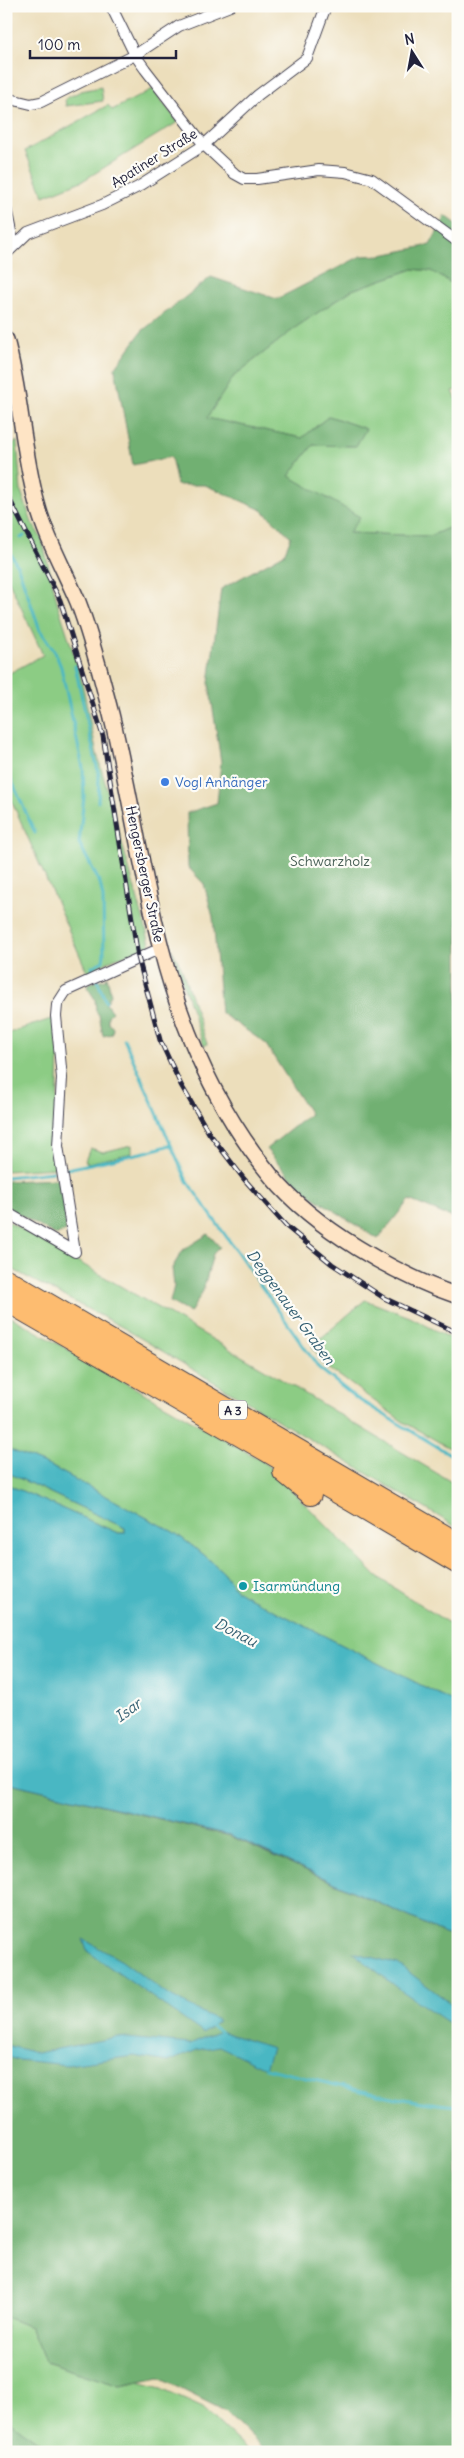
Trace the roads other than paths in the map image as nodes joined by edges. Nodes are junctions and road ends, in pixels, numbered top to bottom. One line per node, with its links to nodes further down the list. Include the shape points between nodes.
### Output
1 (111, 6): 4 (street)
2 (230, 6): 4 (street, via 179,26)
3 (326, 6): 6 (street, Apatiner Straße, via 306,58 258,95)
4 (135, 55): 5 (street, via 41,102 31,104); 6 (street)
5 (6, 98)
6 (204, 145): 8 (street, via 234,174 244,178 320,170 372,179); 9 (street, Apatiner Straße, via 138,187 102,205 28,233)
7 (6, 208): 9 (street)
8 (458, 242)
9 (14, 246): 10 (street, Apatiner Straße)
10 (6, 254)
11 (6, 340): 12 (main road, Hengersberger Straße, via 14,367 37,506 78,603 100,671)
12 (161, 948): 13 (street, via 66,991 57,1005 62,1101 58,1146 75,1252); 15 (main road, Hengersberger Straße, via 179,1006 210,1080 239,1131 272,1178 306,1211 368,1254 424,1284)
13 (6, 1212)
14 (6, 1280): 19 (highway, A 3)
15 (458, 1296)
16 (6, 1301): 17 (highway, A 3)
17 (266, 1451): 18 (highway, via 276,1466); 20 (highway, A 3)
18 (311, 1495)
19 (458, 1543)
20 (458, 1564)

